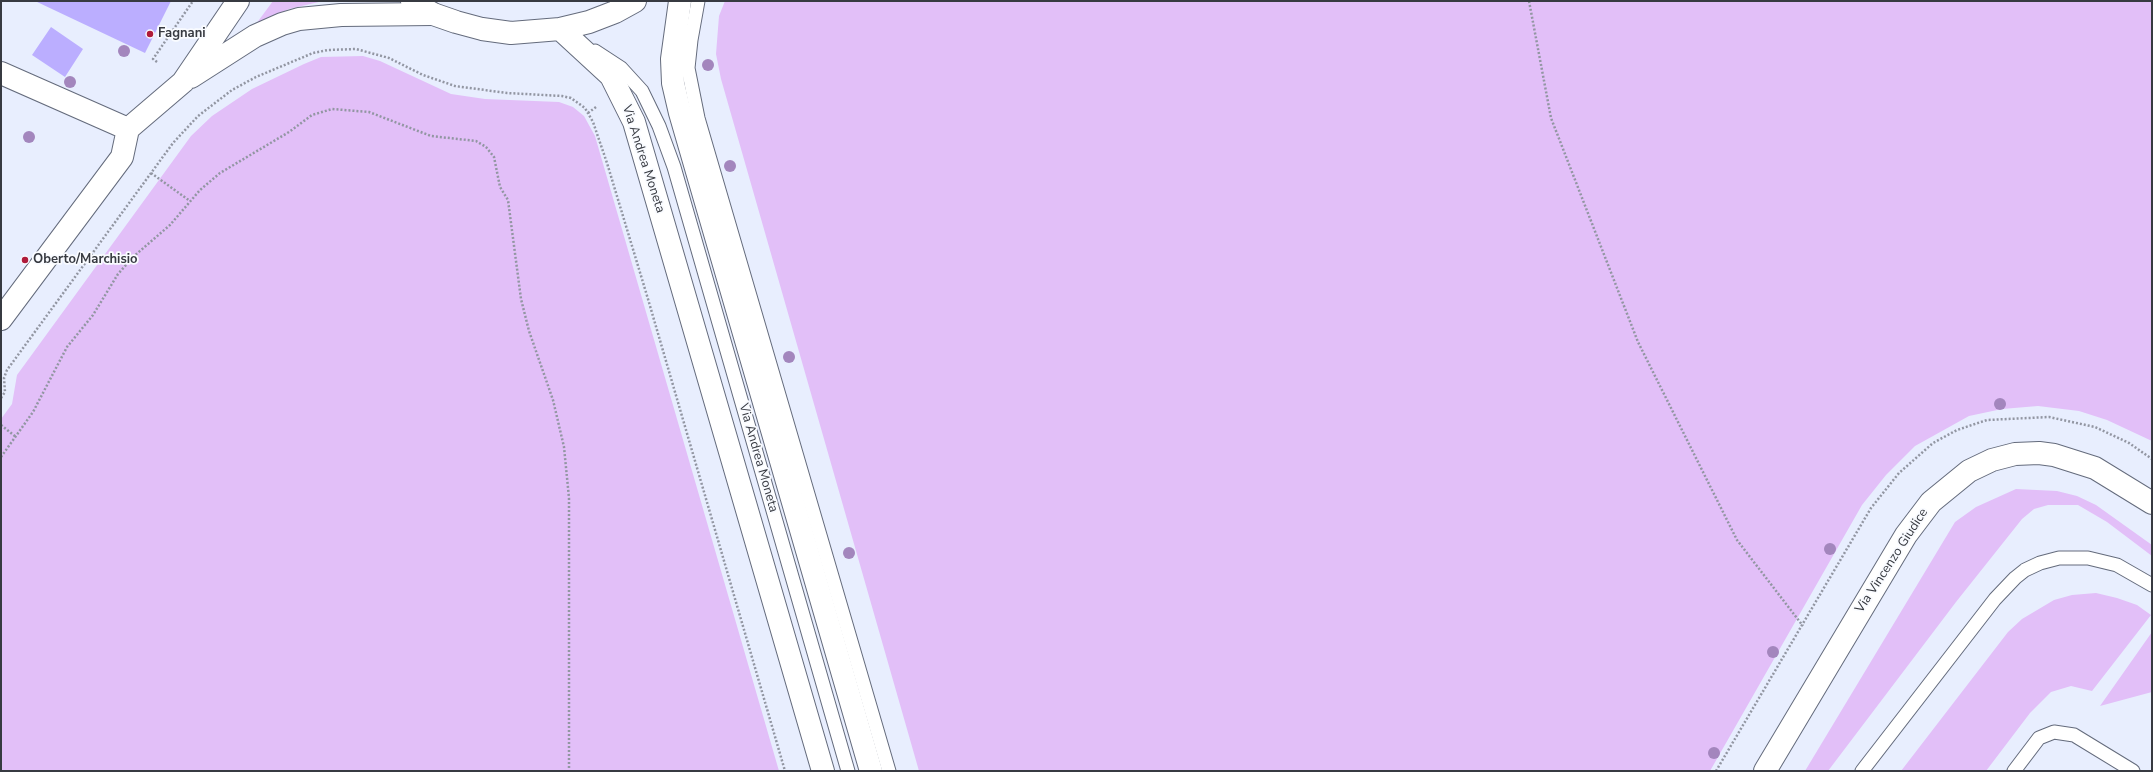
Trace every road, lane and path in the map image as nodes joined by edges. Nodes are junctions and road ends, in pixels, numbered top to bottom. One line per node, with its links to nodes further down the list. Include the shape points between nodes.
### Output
1 (193, 1): 10 (path, via 153,59)
2 (238, 1): 12 (street)
3 (412, 1): 8 (street)
4 (635, 1): 9 (street, via 602,17)
5 (680, 1): 28 (street, Via Andrea Moneta, via 672,59 673,83 680,113)
6 (698, 1): 29 (lane, via 688,68 698,118)
7 (1529, 1): 23 (path, via 1551,118 1638,342 1737,540)
8 (433, 14): 9 (street, via 482,29 511,33); 12 (street, via 341,14 299,19 255,36)
9 (560, 29): 26 (street, Via Andrea Moneta, via 611,76 634,122); 27 (lane, Via Andrea Moneta, via 612,61 630,76 642,91 659,126 674,167)
10 (157, 62)
11 (1, 73): 13 (street)
12 (183, 82): 13 (street)
13 (128, 129): 16 (street, via 122,157)
14 (151, 173): 15 (path); 17 (path, via 7,370 4,378 5,392); 25 (path, via 187,127 232,90 280,66 328,50 356,49 373,53 455,86 507,93 562,96 571,98 585,108 593,122 648,300)
15 (190, 201): 19 (path, via 170,225 133,257 112,282 93,315 67,347 40,399); 24 (path, via 220,173 321,111 343,109 369,112 431,136 476,141 486,147 494,157 500,187 510,206 515,264 523,310 554,405 566,465 569,498)
16 (1, 319)
17 (1, 398)
18 (1, 425): 19 (path)
19 (16, 436): 20 (path)
20 (1, 457)
21 (2152, 503): 30 (street, Via Vincenzo Giudice, via 2095,468 2054,455 2015,454 1992,460 1969,471 1931,502 1910,529)
22 (2152, 585): 31 (lane, via 2117,566 2088,558 2059,558 2025,570 1995,599)
23 (1803, 626)
24 (569, 771)
25 (785, 771)
26 (823, 771)
27 (848, 771)
28 (871, 771)
29 (889, 771)
30 (1765, 771)
31 (1862, 771)
32 (2014, 771): 33 (lane, via 2039,738 2054,732 2074,735)
33 (2133, 771)

